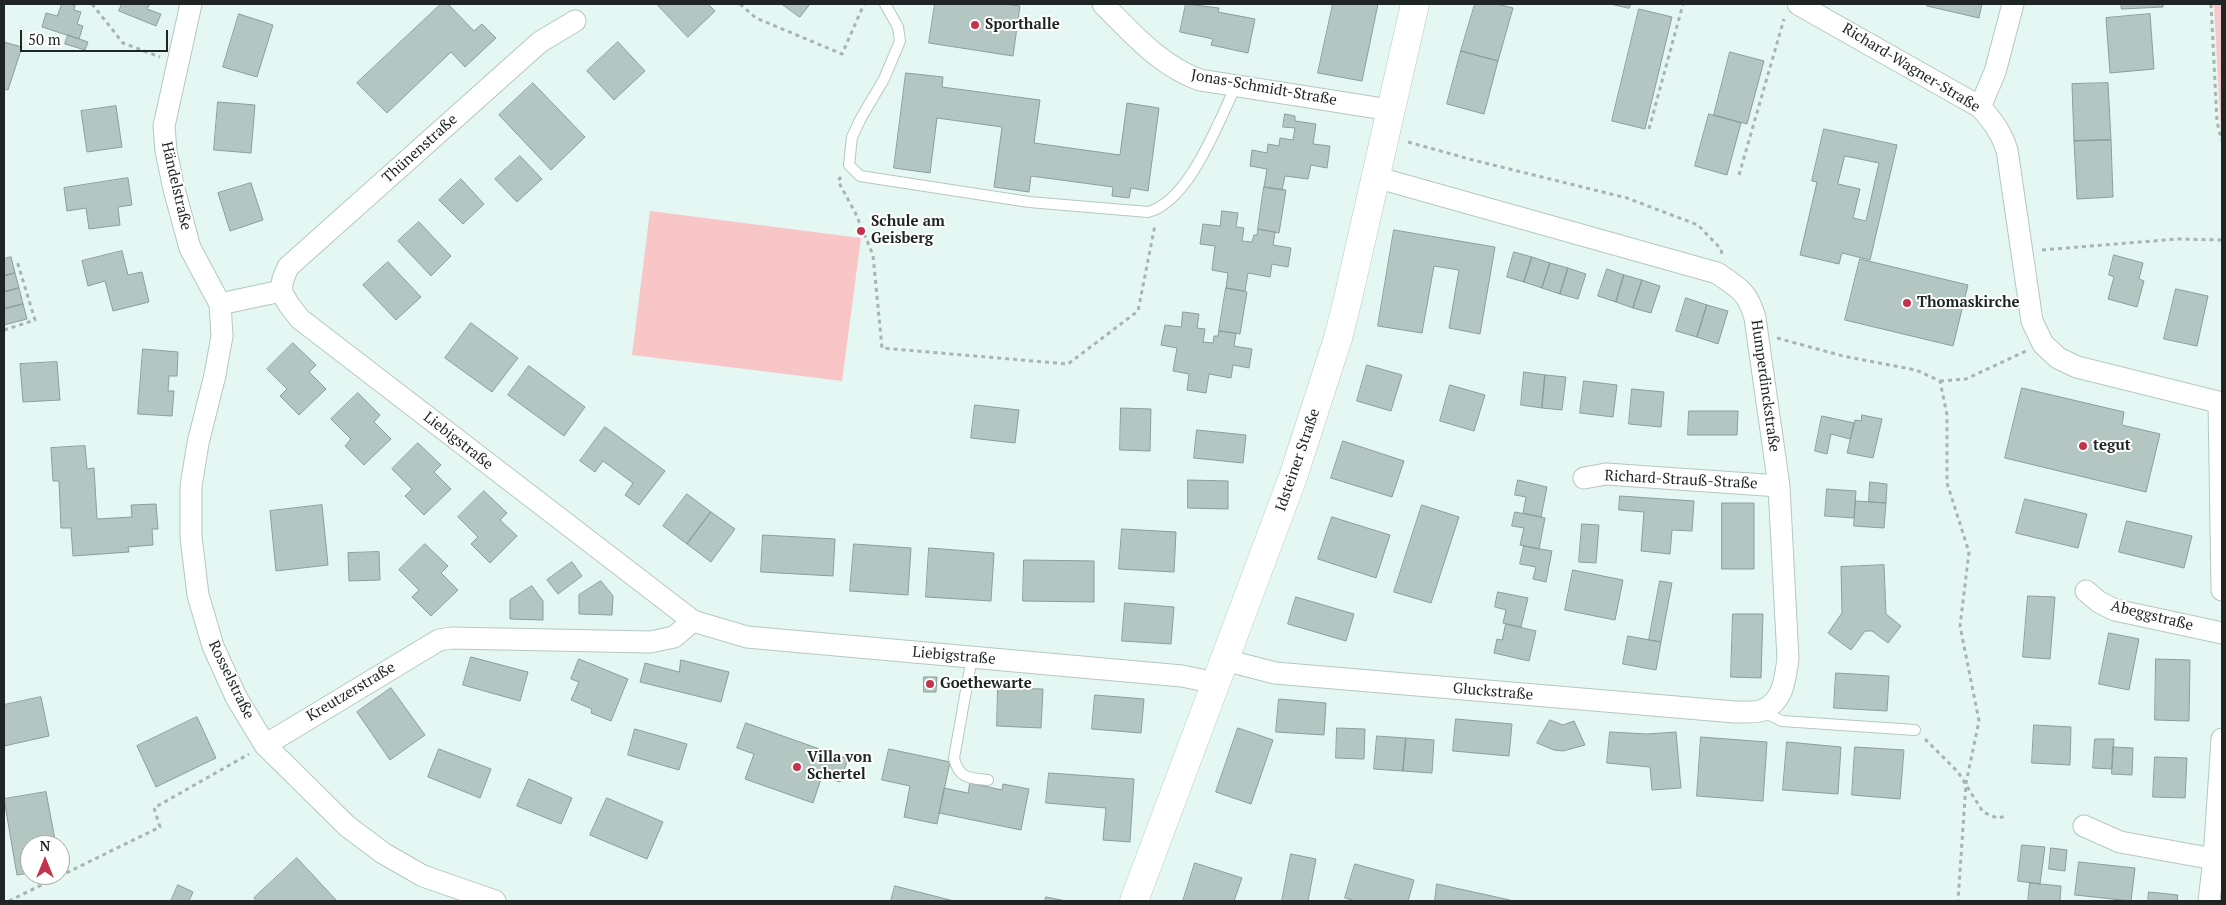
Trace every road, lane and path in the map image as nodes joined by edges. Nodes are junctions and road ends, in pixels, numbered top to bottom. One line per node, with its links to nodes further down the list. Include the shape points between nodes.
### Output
1 (92, 4): 13 (path, via 123,44)
2 (191, 4): 13 (street, Händelstraße)
3 (740, 4): 4 (path, via 756,18 842,54)
4 (864, 4)
5 (885, 4): 21 (lane, via 898,27 900,40 884,79 852,137)
6 (1103, 4): 14 (street, Jonas-Schmidt-Straße, via 1173,67 1200,80)
7 (1415, 4): 18 (street, Idsteiner Straße)
8 (1683, 4): 19 (path)
9 (2013, 4): 15 (street, via 1994,72)
10 (2210, 4): 16 (path)
11 (1792, 8): 15 (street, Richard-Wagner-Straße); 22 (path)
12 (575, 21): 29 (street, Thünenstraße, via 540,42 288,267)
13 (177, 63): 30 (street, Händelstraße, via 164,126 166,151 190,248)
14 (1236, 86): 18 (street, Jonas-Schmidt-Straße); 24 (lane, via 1200,164)
15 (1980, 107): 26 (street, Richard-Wagner-Straße, via 2001,132 2007,150)
16 (2217, 122): 17 (path); 20 (path)
17 (2222, 122)
18 (1388, 123): 23 (street, Idsteiner Straße); 28 (path, via 1473,160 1627,198 1698,225 1721,249)
19 (1649, 129)
20 (2222, 141)
21 (849, 165): 24 (lane, via 860,176 926,187 1029,202 1133,212); 24 (path, via 838,181 856,212 873,255 882,348 1068,364 1138,310)
22 (1739, 175)
23 (1375, 177): 28 (street, Humperdinckstraße, via 1717,273); 43 (street, Idsteiner Straße, via 1349,294 1321,391 1293,477)
24 (1158, 210)
25 (2222, 240): 26 (path, via 2177,239)
26 (2021, 252): 33 (street, Richard-Wagner-Straße, via 2032,321)
27 (17, 261): 31 (path, via 35,320)
28 (1727, 280): 32 (street, Humperdinckstraße, via 1751,302)
29 (281, 291): 30 (street); 40 (street, Liebigstraße, via 300,319)
30 (220, 304): 47 (street, Rosselstraße, via 222,336 198,443 192,486 191,537 198,595 213,646 236,696)
31 (4, 330)
32 (1757, 332): 34 (path, via 1843,356 1916,370); 37 (street, Humperdinckstraße)
33 (2043, 344): 34 (path, via 1966,378); 35 (street, Richard-Wagner-Straße, via 2058,358 2076,367)
34 (1940, 381): 49 (path, via 1947,415 1947,483 1970,552 1960,626 1979,721)
35 (2220, 402): 38 (street)
36 (1584, 478): 37 (street, Richard-Strauß-Straße, via 1606,474)
37 (1779, 486): 44 (street, Humperdinckstraße, via 1788,659 1780,695)
38 (2222, 590)
39 (2086, 591): 41 (street, Abeggstraße, via 2115,610)
40 (693, 621): 42 (street, Liebigstraße, via 747,637); 47 (street, Kreutzerstraße, via 674,637 650,642 439,640)
41 (2222, 633)
42 (972, 657): 43 (street, Liebigstraße, via 1182,676); 48 (lane, via 954,758 957,769 968,778)
43 (1220, 672): 44 (street, Gluckstraße, via 1275,673 1726,711); 55 (street, Idsteiner Straße)
44 (1762, 711): 45 (lane, via 1782,721)
45 (1916, 730): 49 (path)
46 (2222, 738): 52 (street)
47 (265, 745): 53 (path, via 154,808 160,827); 54 (street, Rosselstraße, via 347,826 383,853 422,876)
48 (988, 780)
49 (1966, 784): 50 (path, via 1983,812 1998,818); 56 (path)
50 (2007, 816)
51 (2084, 826): 52 (street, via 2120,842)
52 (2214, 859): 57 (street)
53 (9, 901)
54 (494, 901)
55 (1134, 901)
56 (1958, 901)
57 (2210, 901)

